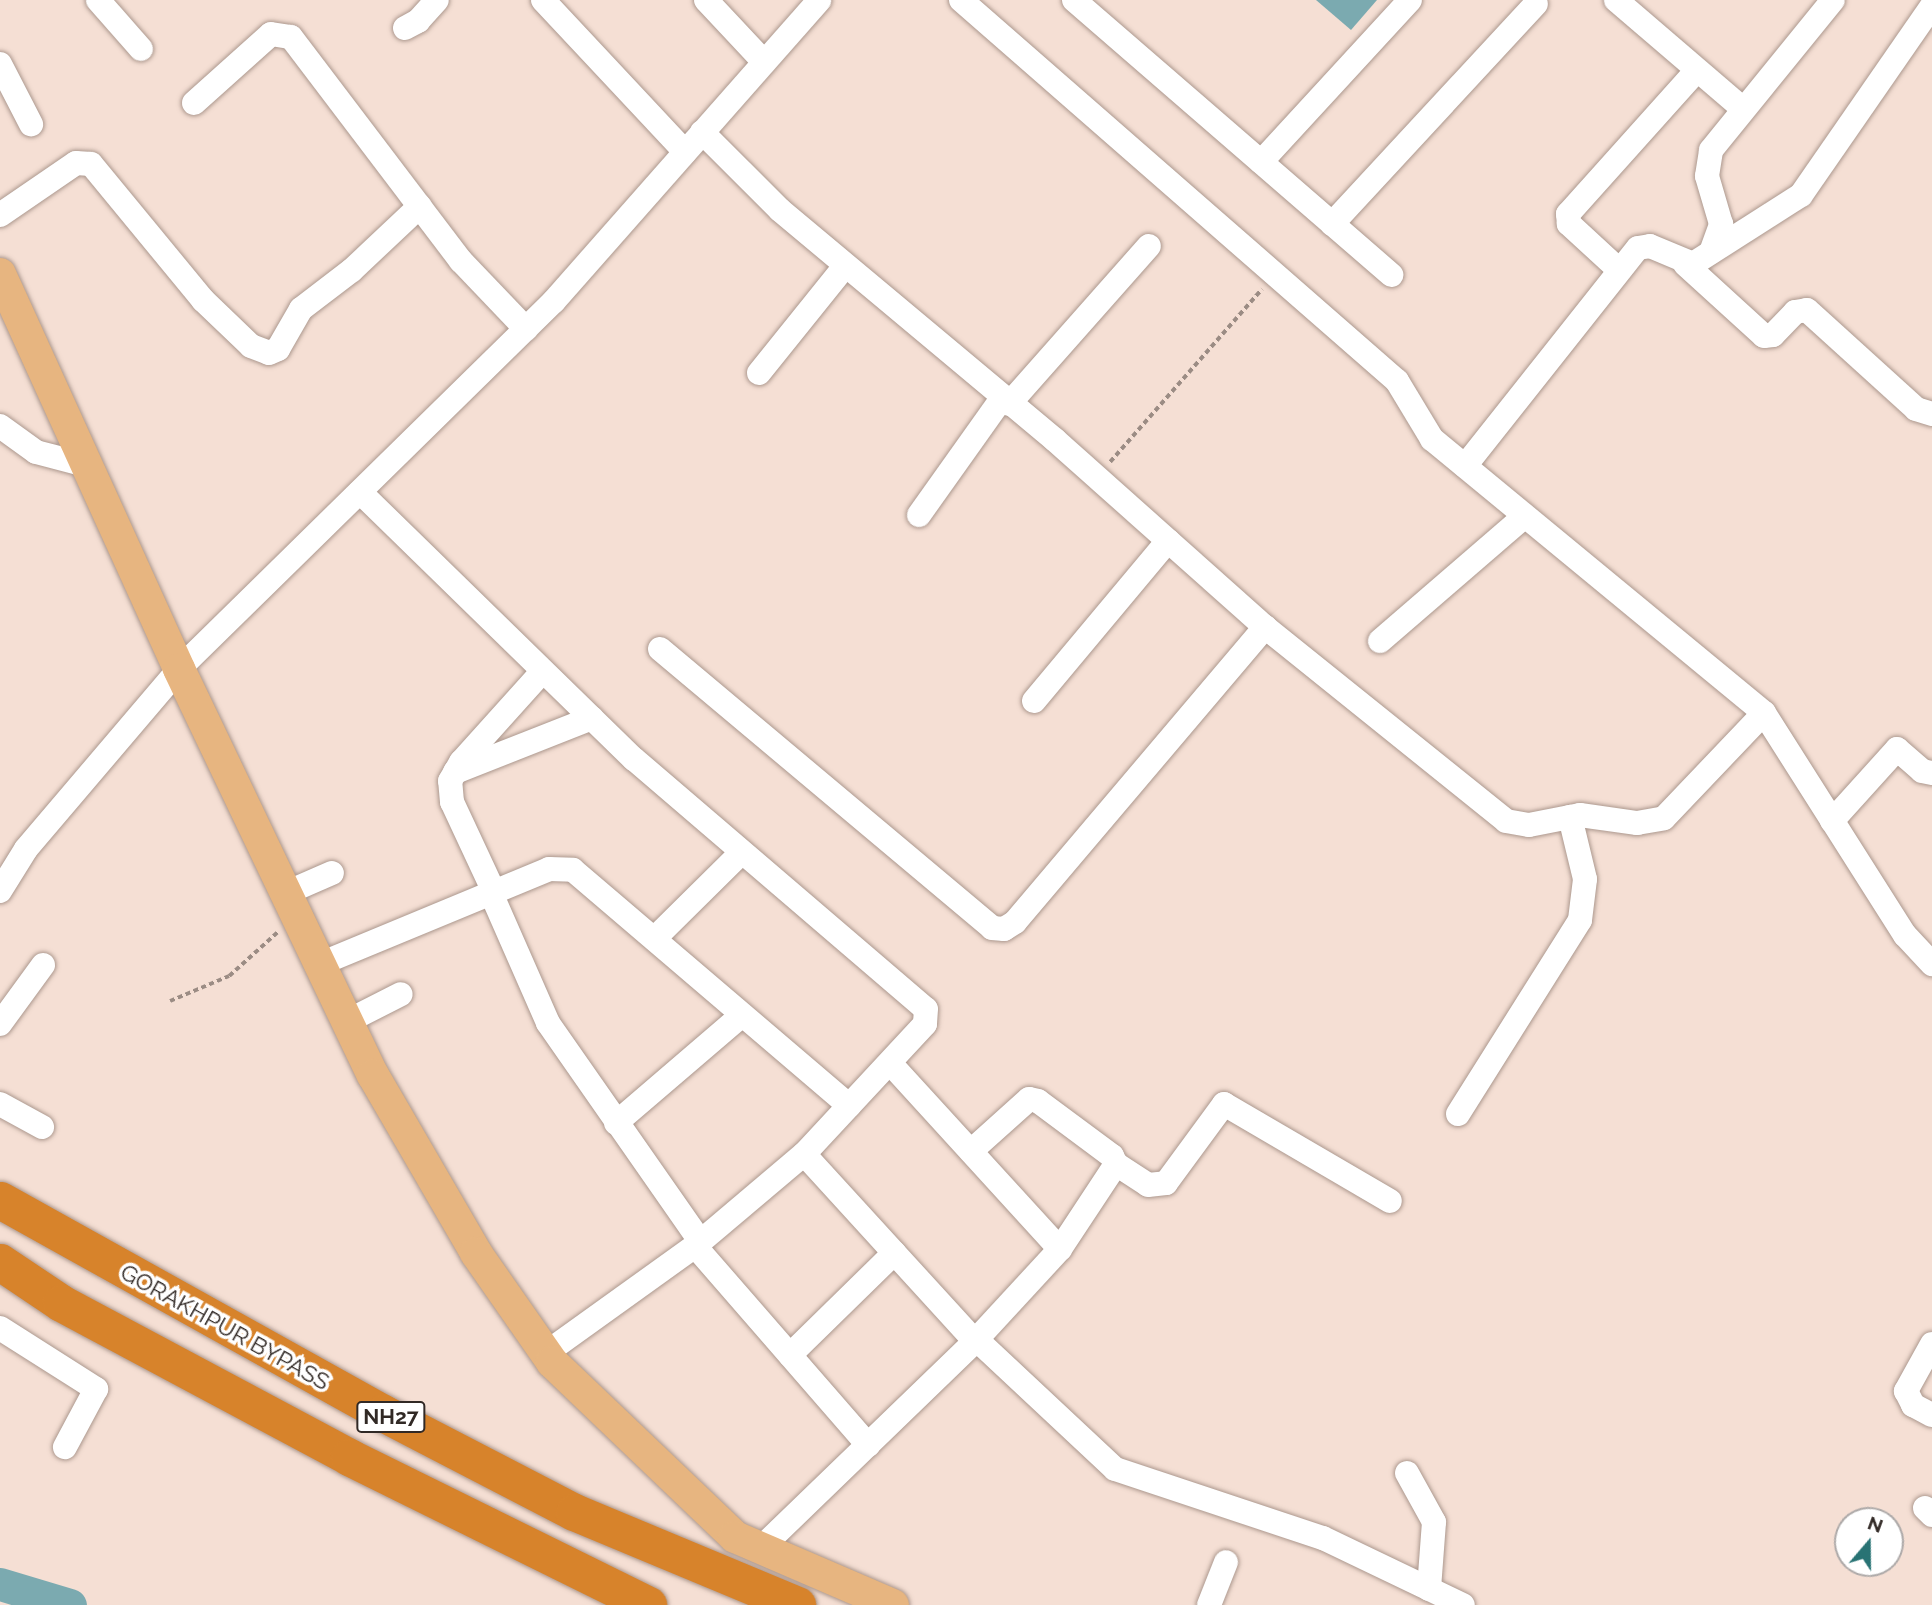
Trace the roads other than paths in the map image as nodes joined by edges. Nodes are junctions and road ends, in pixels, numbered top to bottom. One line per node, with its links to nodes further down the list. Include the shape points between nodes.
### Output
1 (98, 0): 14 (street)
2 (437, 0): 13 (street)
3 (542, 0): 22 (street)
4 (706, 0): 15 (street)
5 (819, 0): 15 (street)
6 (961, 0): 40 (street, via 1397,381 1432,439)
7 (1074, 0): 23 (street)
8 (1410, 0): 23 (street)
9 (1616, 0): 17 (street)
10 (1833, 0): 19 (street)
11 (1536, 4): 26 (street)
12 (1932, 6): 28 (street, via 1801,194)
13 (405, 28)
14 (141, 49)
15 (764, 62): 21 (street)
16 (0, 64): 20 (street)
17 (1697, 70): 19 (street); 31 (street, via 1568,214 1569,224)
18 (194, 103): 24 (street, via 271,34 291,37)
19 (1743, 108): 28 (street, via 1717,139 1708,163 1709,187 1721,217)
20 (31, 124)
21 (702, 132): 22 (street); 30 (street)
22 (685, 152): 34 (street)
23 (1261, 162): 26 (street)
24 (420, 206): 25 (street, via 352,270 301,309 278,349 269,353 251,346 203,300 91,164 76,163); 34 (street, via 461,261)
25 (0, 215)
26 (1332, 224): 33 (street)
27 (1149, 246): 36 (street)
28 (1711, 252): 29 (street)
29 (1685, 264): 31 (street, via 1650,246 1638,248); 37 (street, via 1764,336 1773,335 1795,312 1807,310 1916,409)
30 (845, 266): 35 (street); 36 (street)
31 (1618, 268): 40 (street)
32 (0, 274): 39 (main road)
33 (1392, 275)
34 (526, 329): 41 (street)
35 (758, 373)
36 (1005, 401): 42 (street); 44 (street)
37 (1932, 414)
38 (0, 426): 39 (street, via 36,452)
39 (86, 464): 48 (main road)
40 (1465, 466): 43 (street)
41 (359, 492): 48 (street); 49 (street)
42 (919, 515)
43 (1525, 516): 46 (street); 51 (street)
44 (1168, 541): 45 (street); 50 (street)
45 (1265, 627): 47 (street, via 1016,922 1004,929 992,928); 55 (street, via 1506,821 1529,825)
46 (1380, 641)
47 (660, 649)
48 (179, 670): 59 (street, via 26,849); 61 (main road)
49 (543, 671): 52 (street); 53 (street)
50 (1034, 701)
51 (1764, 713): 55 (street, via 1664,818 1637,823 1590,815); 56 (street)
52 (592, 718): 53 (street); 57 (street)
53 (454, 772): 60 (street, via 452,802)
54 (1931, 775): 56 (street, via 1897,749)
55 (1570, 817): 73 (street, via 1585,879 1586,902 1580,920)
56 (1832, 821): 64 (street, via 1905,935)
57 (742, 852): 62 (street); 70 (street, via 926,1009 925,1024)
58 (332, 873): 61 (street)
59 (0, 891)
60 (493, 892): 62 (street, via 549,869 573,870); 63 (street); 74 (street, via 548,1023)
61 (292, 904): 63 (main road)
62 (655, 938): 67 (street)
63 (320, 964): 68 (main road)
64 (1932, 964)
65 (43, 965): 69 (street)
66 (401, 994): 68 (street)
67 (741, 1016): 72 (street); 74 (street)
68 (348, 1021): 88 (main road, via 373,1075 476,1253)
69 (0, 1024)
70 (890, 1063): 72 (street); 76 (street)
71 (0, 1104): 75 (street)
72 (849, 1106): 77 (street)
73 (1458, 1114)
74 (615, 1123): 81 (street)
75 (42, 1127)
76 (971, 1151): 78 (street, via 1029,1100 1038,1101 1112,1156); 82 (street)
77 (804, 1154): 81 (street); 83 (street)
78 (1116, 1164): 80 (street, via 1149,1185 1166,1183 1224,1104); 82 (street)
79 (0, 1200): 98 (highway, GORAKHPUR BYPASS / NH27, via 371,1406 562,1506)
80 (1390, 1201)
81 (697, 1244): 88 (street); 89 (street)
82 (1060, 1249): 86 (street)
83 (894, 1253): 86 (street); 89 (street)
84 (0, 1262): 97 (highway, NH27, via 61,1303 349,1457)
85 (0, 1328): 92 (street, via 96,1389)
86 (975, 1340): 91 (street); 96 (street, via 1115,1469 1323,1538)
87 (1932, 1344): 90 (street, via 1906,1391 1913,1405)
88 (546, 1353): 94 (main road, via 735,1537)
89 (790, 1355): 91 (street)
90 (1932, 1415)
91 (868, 1445): 94 (street)
92 (65, 1447)
93 (1407, 1473): 96 (street, via 1434,1522)
94 (761, 1548): 99 (main road)
95 (1226, 1562): 100 (street)
96 (1429, 1589): 101 (street)
97 (648, 1605)
98 (797, 1605)
99 (894, 1605)
100 (1209, 1605)
101 (1462, 1605)

